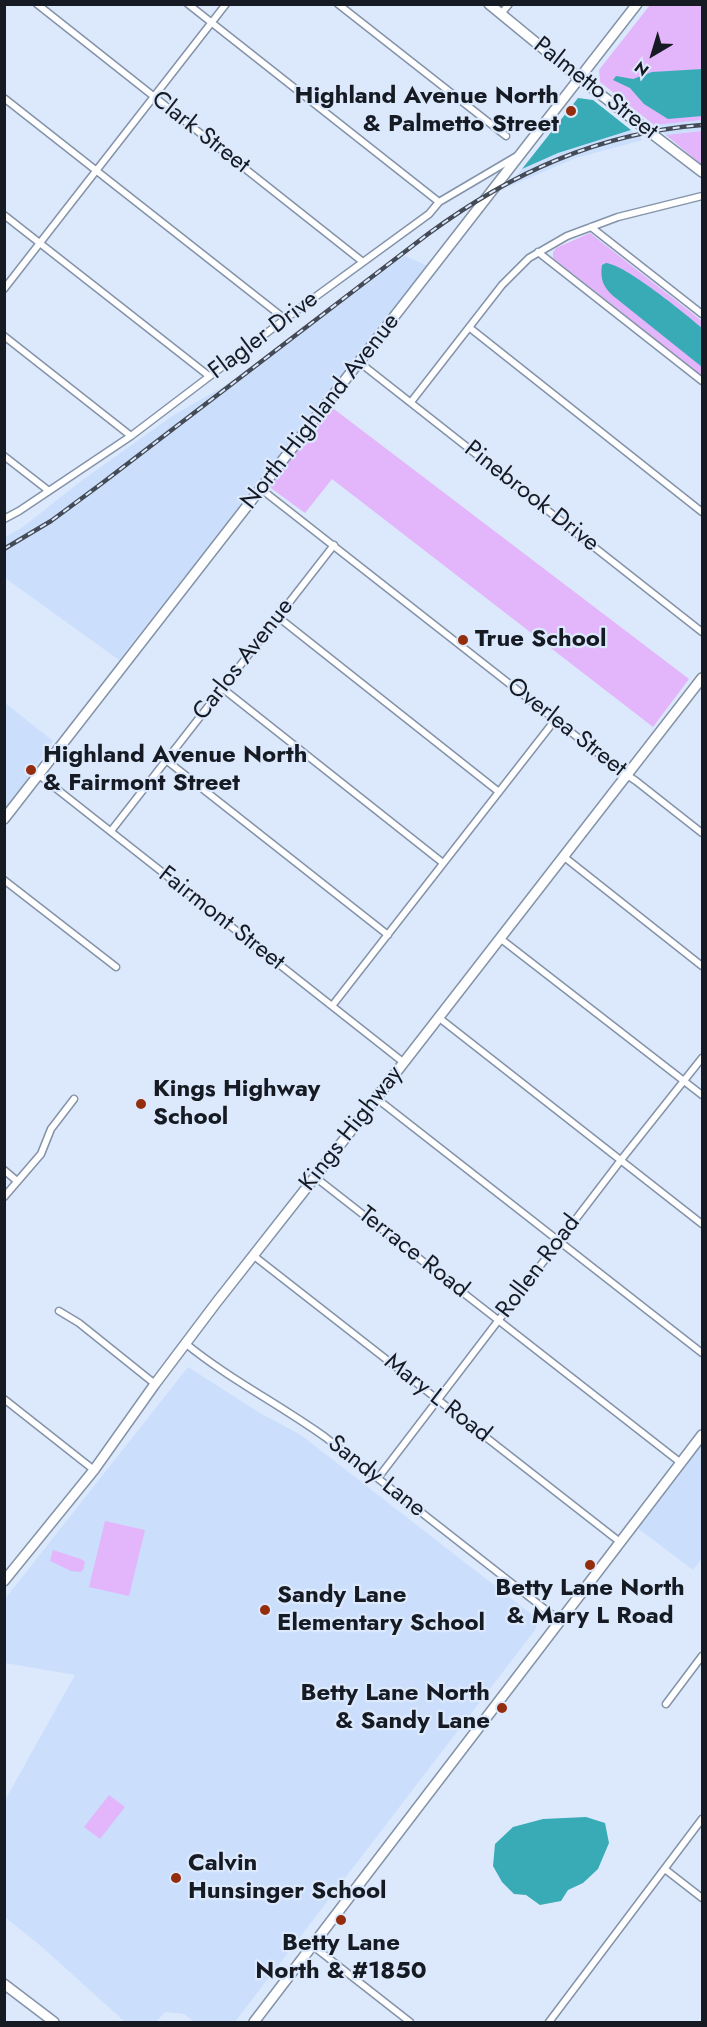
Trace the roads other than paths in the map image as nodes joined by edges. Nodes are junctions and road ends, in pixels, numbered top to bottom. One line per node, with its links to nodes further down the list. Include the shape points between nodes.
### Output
1 (37, 4): 11 (street, Clark Street)
2 (188, 4): 9 (street)
3 (226, 4): 9 (street)
4 (338, 4): 13 (street)
5 (489, 4): 8 (street, Palmetto Street)
6 (509, 4): 8 (street)
7 (637, 4): 10 (street, North Highland Avenue)
8 (501, 14): 10 (street, Palmetto Street)
9 (212, 23): 11 (street); 18 (street)
10 (579, 78): 14 (street, North Highland Avenue); 16 (street, Palmetto Street)
11 (154, 97): 15 (street); 23 (street, Clark Street)
12 (4, 98): 15 (street)
13 (506, 136)
14 (522, 152): 18 (street, Flagler Drive); 29 (street, North Highland Avenue)
15 (96, 170): 21 (street); 26 (street)
16 (702, 172)
17 (702, 196): 20 (street)
18 (439, 202): 23 (street, Flagler Drive, via 429,214)
19 (4, 215): 21 (street)
20 (591, 226): 22 (street); 25 (street)
21 (41, 243): 24 (street); 30 (street)
22 (538, 252): 27 (street, via 510,275); 31 (street)
23 (363, 262): 26 (street, Flagler Drive)
24 (4, 289)
25 (702, 314)
26 (285, 319): 30 (street, Flagler Drive)
27 (470, 328): 32 (street); 37 (street)
28 (4, 336): 33 (street)
29 (359, 362): 32 (street, Pinebrook Drive); 35 (street, North Highland Avenue)
30 (209, 376): 33 (street, Flagler Drive)
31 (702, 381)
32 (411, 402): 41 (street, Pinebrook Drive)
33 (131, 436): 36 (street, Flagler Drive)
34 (4, 456): 36 (street)
35 (261, 489): 39 (street, Overlea Street); 46 (street, North Highland Avenue)
36 (50, 491): 38 (street, Flagler Drive)
37 (702, 512)
38 (4, 519)
39 (334, 545): 40 (street, Carlos Avenue); 44 (street, Overlea Street)
40 (278, 617): 43 (street, Carlos Avenue); 48 (street)
41 (702, 632)
42 (702, 679): 47 (street, Kings Highway)
43 (222, 688): 45 (street, Carlos Avenue); 53 (street)
44 (555, 720): 47 (street, Overlea Street); 48 (street)
45 (166, 760): 50 (street, Carlos Avenue); 55 (street)
46 (39, 775): 49 (street, North Highland Avenue); 50 (street, Fairmont Street)
47 (627, 775): 51 (street, Overlea Street); 52 (street, Kings Highway)
48 (499, 792): 53 (street)
49 (4, 819)
50 (111, 831): 59 (street, Fairmont Street)
51 (702, 833)
52 (563, 856): 56 (street, Kings Highway); 57 (street)
53 (443, 863): 55 (street)
54 (4, 879): 58 (street)
55 (388, 935): 59 (street)
56 (501, 939): 60 (street, Kings Highway); 63 (street)
57 (702, 966)
58 (116, 967)
59 (332, 1006): 62 (street, Fairmont Street)
60 (438, 1017): 62 (street, Kings Highway); 67 (street)
61 (702, 1058): 63 (street, Rollen Road)
62 (404, 1062): 66 (street, Kings Highway)
63 (684, 1081): 64 (street); 67 (street, Rollen Road)
64 (702, 1095)
65 (74, 1098): 70 (street, via 51,1129 41,1154)
66 (376, 1098): 69 (street, Kings Highway); 73 (street)
67 (621, 1160): 72 (street); 73 (street, Rollen Road)
68 (4, 1170): 70 (street)
69 (315, 1177): 74 (street, Kings Highway); 76 (street, Terrace Road)
70 (17, 1180): 71 (street)
71 (4, 1197)
72 (702, 1224)
73 (559, 1242): 76 (street, Rollen Road); 78 (street)
74 (254, 1256): 77 (street, Kings Highway); 81 (street, Mary L Road)
75 (59, 1311): 79 (street)
76 (499, 1320): 81 (street, Rollen Road); 83 (street, Terrace Road)
77 (185, 1343): 79 (street, Kings Highway); 85 (street, Sandy Lane, via 227,1375 300,1419)
78 (702, 1353)
79 (154, 1384): 84 (street, Kings Highway)
80 (4, 1399): 84 (street)
81 (438, 1399): 85 (street, Rollen Road); 86 (street, Mary L Road)
82 (702, 1435): 83 (street)
83 (681, 1463): 86 (street)
84 (94, 1470): 87 (street, Kings Highway)
85 (378, 1478): 88 (street, Sandy Lane)
86 (620, 1542): 88 (street)
87 (4, 1581)
88 (560, 1621): 94 (street)
89 (702, 1656): 90 (street)
90 (666, 1704)
91 (702, 1819): 92 (street)
92 (666, 1870): 93 (street); 99 (street)
93 (702, 1898)
94 (313, 1946): 97 (street); 98 (street)
95 (4, 1984): 96 (street)
96 (54, 2022)
97 (254, 2022)
98 (410, 2022)
99 (549, 2022)

